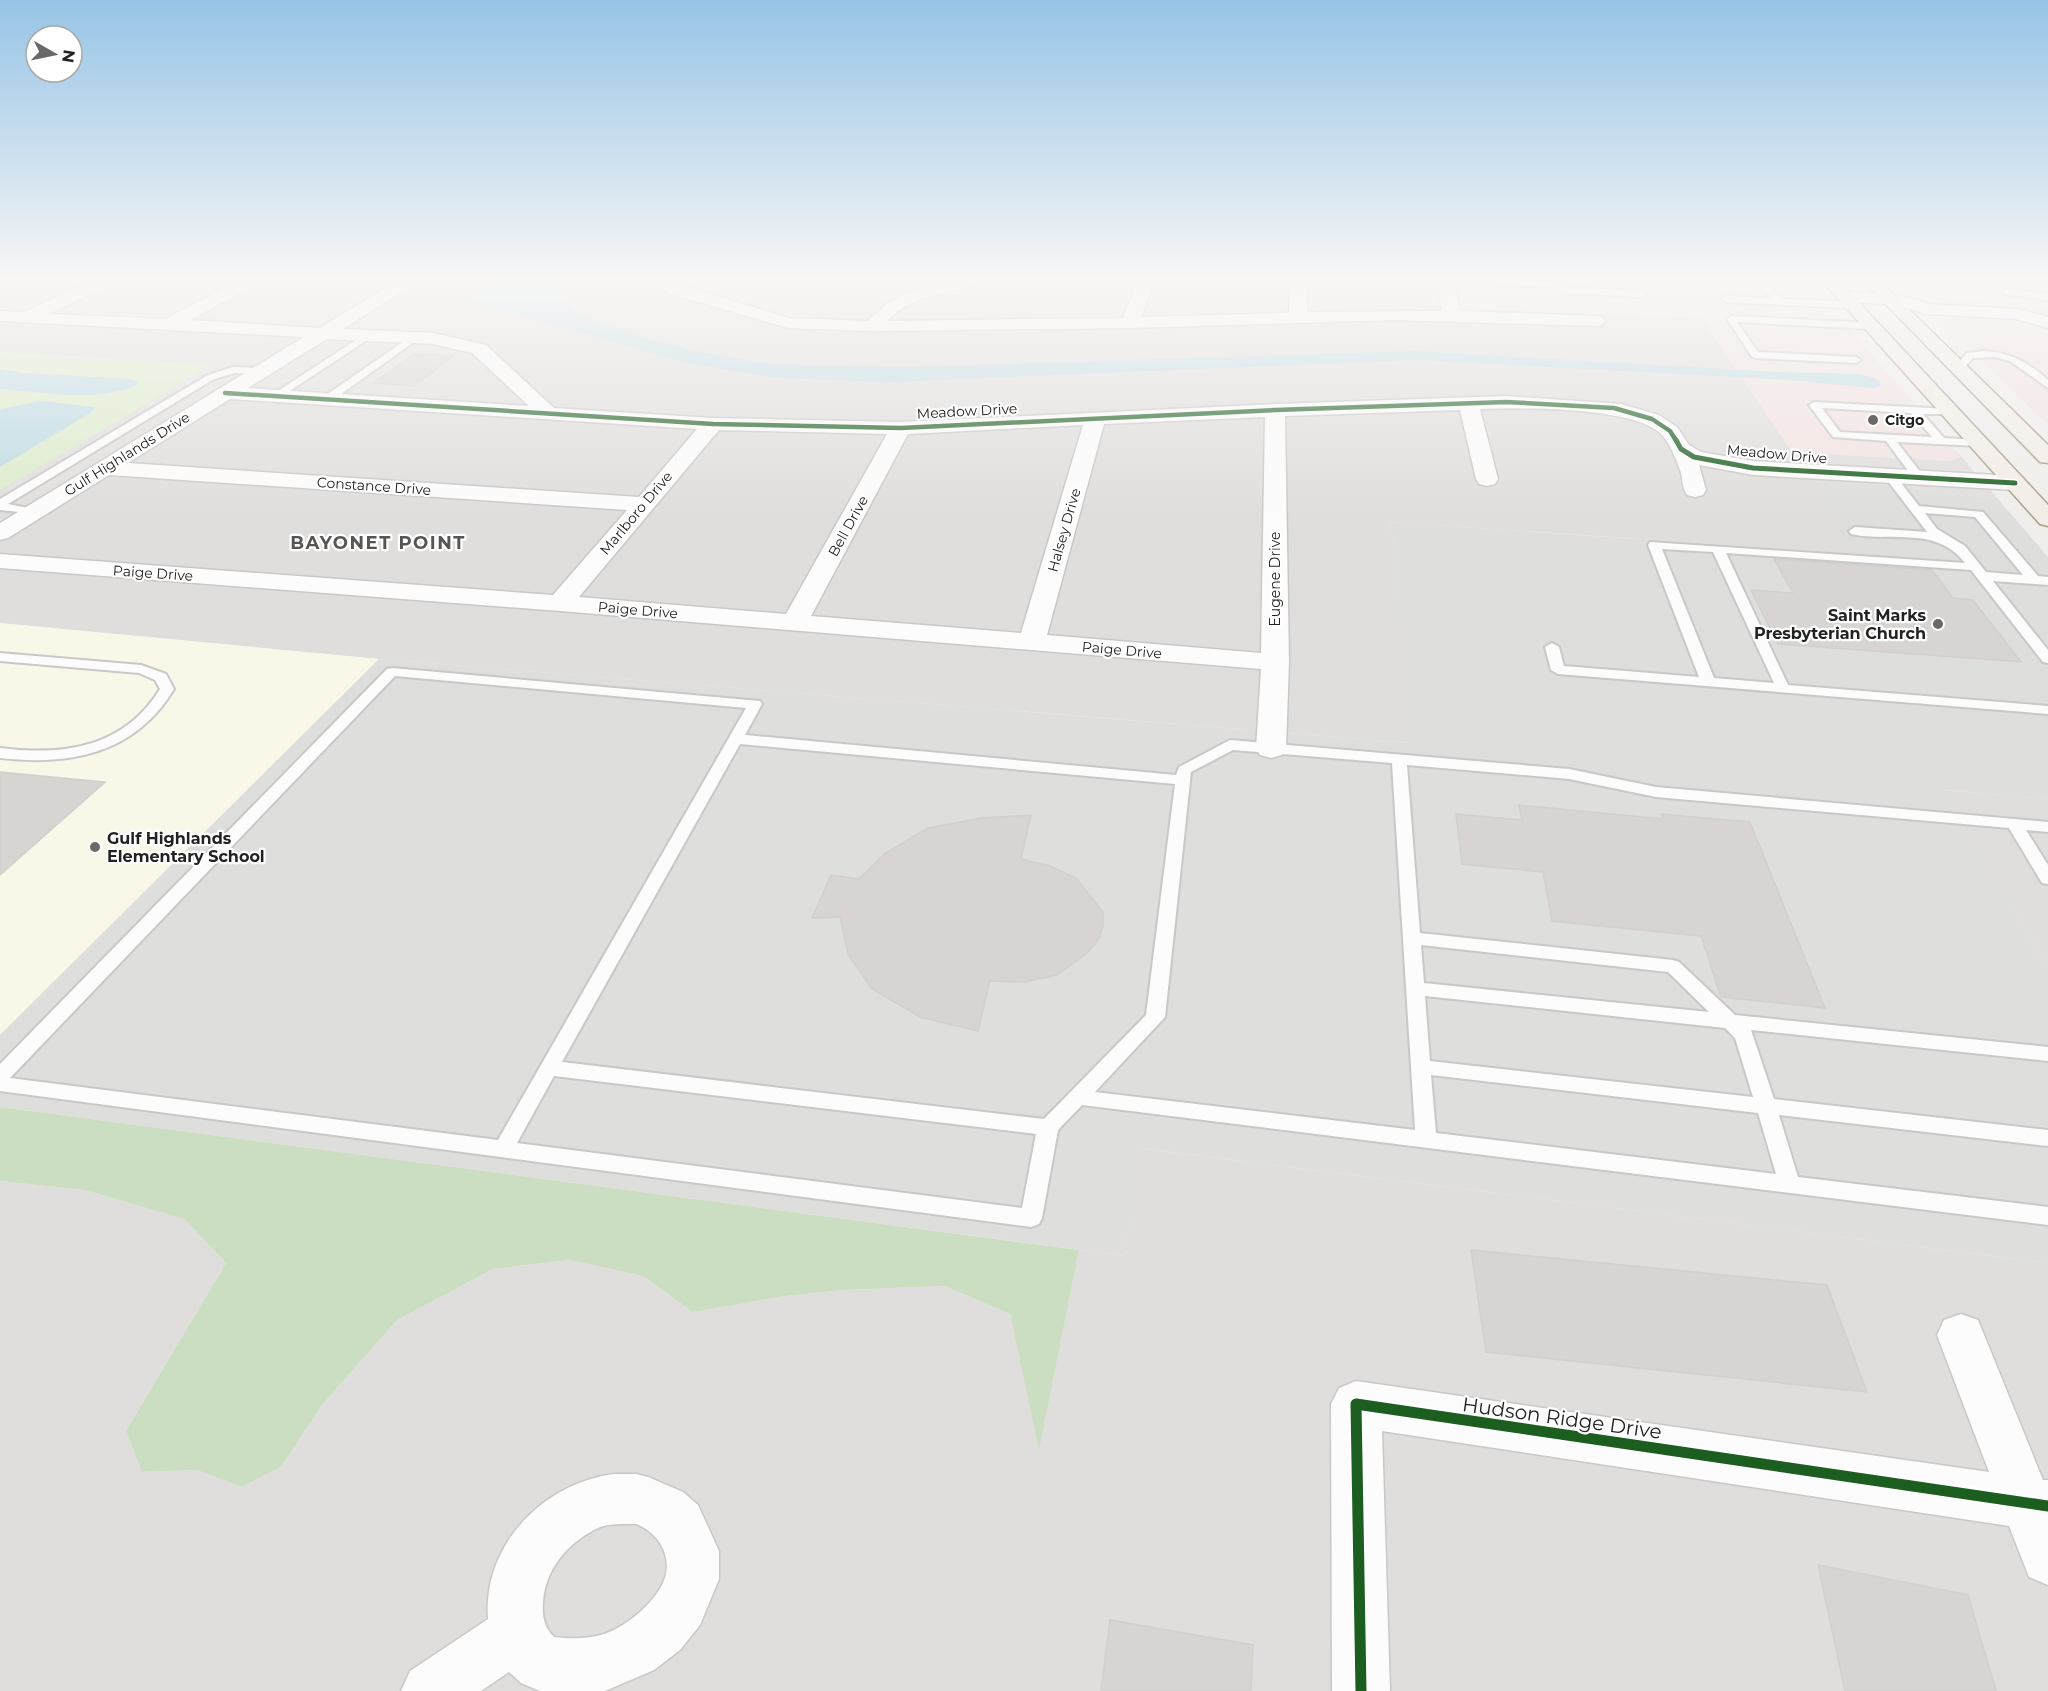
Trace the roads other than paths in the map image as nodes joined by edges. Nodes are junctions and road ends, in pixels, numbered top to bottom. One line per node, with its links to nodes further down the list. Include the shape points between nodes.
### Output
1 (279, 360): 13 (street, Gulf Highlands Drive)
2 (330, 360): 16 (lane)
3 (383, 360): 17 (lane)
4 (490, 360): 22 (street)
5 (1902, 360): 21 (main road)
6 (1907, 360): 26 (main road)
7 (1951, 360): 11 (main road)
8 (1966, 360): 11 (lane)
9 (2016, 360): 10 (lane)
10 (2030, 367): 12 (lane); 14 (lane)
11 (1959, 368): 30 (main road)
12 (2048, 368)
13 (261, 371): 15 (street, Gulf Highlands Drive); 40 (lane, via 233,370 211,377 3,502 2,507 9,510)
14 (2048, 385)
15 (225, 393): 16 (street, Meadow Drive); 31 (street, Gulf Highlands Drive)
16 (275, 396): 17 (street, Meadow Drive)
17 (326, 400): 22 (street, Meadow Drive)
18 (1468, 402): 19 (street, Meadow Drive); 29 (street, Meadow Drive, via 1614,408 1652,419 1670,431); 34 (street)
19 (1275, 410): 23 (street, Meadow Drive); 55 (street, Eugene Drive)
20 (1914, 410): 21 (lane); 27 (lane, via 1814,405 1837,435); 28 (lane)
21 (1950, 412): 26 (main road)
22 (548, 413): 24 (street, Meadow Drive)
23 (1095, 418): 25 (street, Meadow Drive); 51 (street, Halsey Drive)
24 (713, 424): 25 (street, Meadow Drive); 38 (street, Marlboro Drive)
25 (901, 428): 50 (street, Bell Drive)
26 (1989, 435): 28 (lane); 30 (main road, via 2024,453); 35 (main road)
27 (1889, 438): 28 (lane); 33 (lane)
28 (1941, 441)
29 (1681, 449): 32 (street, Meadow Drive, via 1695,457 1730,465); 36 (street, Meadow Drive)
30 (2048, 459)
31 (105, 468): 38 (street, Constance Drive); 40 (street, Gulf Highlands Drive)
32 (1890, 476): 33 (street, Meadow Drive); 39 (lane)
33 (1919, 478): 35 (street, Meadow Drive)
34 (1487, 479)
35 (2015, 483): 37 (main road); 41 (main road)
36 (1695, 490)
37 (2048, 493)
38 (644, 504): 49 (street, Marlboro Drive)
39 (1916, 509): 44 (lane); 48 (lane, via 1979,514)
40 (34, 512): 43 (street, Gulf Highlands Drive)
41 (2048, 519)
42 (1855, 531): 44 (lane)
43 (0, 533)
44 (1941, 537): 47 (lane, via 1961,549)
45 (1718, 549): 47 (lane); 56 (lane, via 1654,545); 57 (lane)
46 (0, 561): 49 (street, Paige Drive)
47 (1980, 572): 48 (lane); 54 (lane)
48 (2043, 582)
49 (560, 603): 50 (street, Paige Drive)
50 (794, 623): 51 (street, Paige Drive)
51 (1032, 642): 55 (street, Paige Drive)
52 (1552, 647): 56 (lane, via 1558,670)
53 (0, 657): 61 (lane, via 141,669 161,676 167,689 160,703 143,720 118,737 55,756)
54 (2048, 659)
55 (1275, 663): 60 (street, Eugene Drive)
56 (1708, 682): 57 (lane)
57 (1783, 688): 58 (lane)
58 (2048, 710)
59 (735, 740): 63 (lane); 72 (lane); 73 (lane, via 755,704 392,672)
60 (1271, 748): 62 (lane); 63 (lane, via 1230,745 1184,770)
61 (0, 753)
62 (1399, 759): 64 (lane, via 1569,774 1656,792); 67 (lane)
63 (1183, 780): 75 (lane, via 1155,1017)
64 (2014, 824): 65 (lane); 66 (lane)
65 (2048, 826)
66 (2048, 879)
67 (1412, 938): 68 (lane); 69 (lane, via 1673,966)
68 (1416, 989): 69 (lane); 71 (lane)
69 (1730, 1021): 70 (lane); 76 (lane, via 1744,1035)
70 (2048, 1054)
71 (1421, 1067): 76 (lane); 79 (lane)
72 (549, 1068): 77 (lane); 80 (lane)
73 (0, 1076)
74 (0, 1084): 80 (lane)
75 (1077, 1097): 77 (lane); 79 (lane)
76 (1765, 1106): 78 (lane); 81 (lane)
77 (1048, 1127): 80 (lane, via 1031,1218)
78 (2048, 1138)
79 (1426, 1139): 81 (lane)
80 (503, 1149)
81 (1790, 1184): 82 (lane)
82 (2048, 1216)
83 (1961, 1335): 84 (street)
84 (2037, 1505): 85 (street); 88 (street, Hudson Ridge Drive, via 1356,1404)
85 (2048, 1558)
86 (517, 1633): 87 (street)
87 (430, 1691)
88 (1361, 1691)

